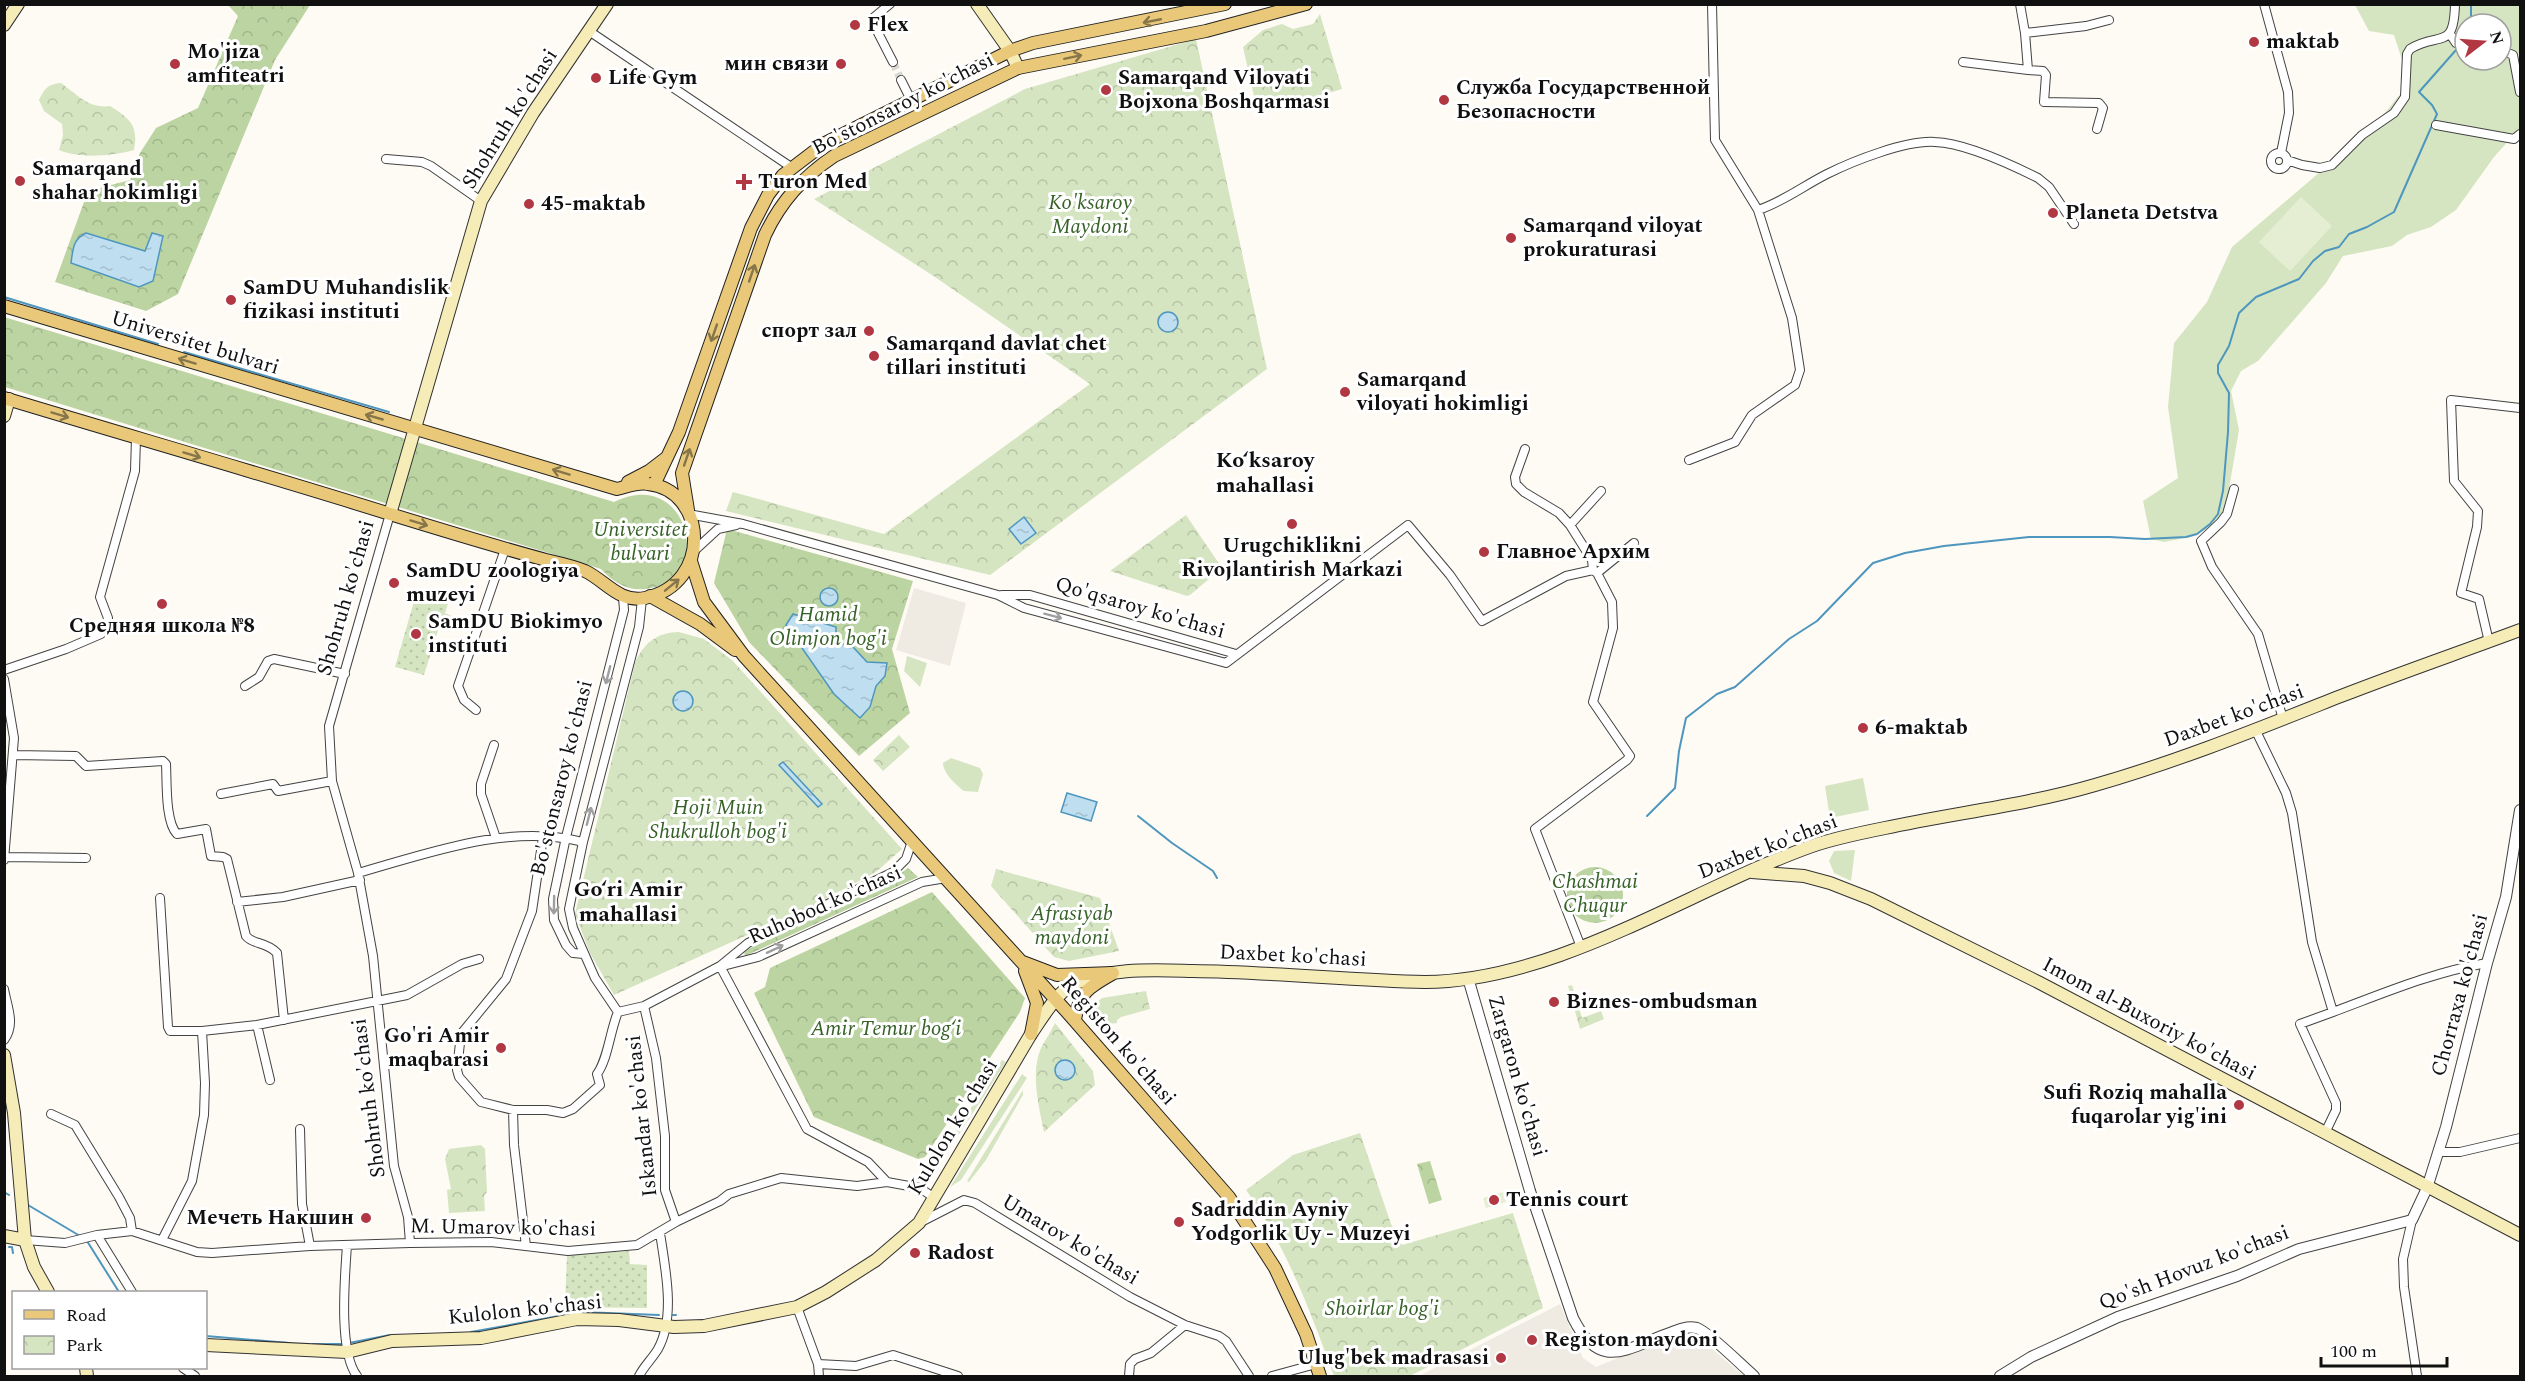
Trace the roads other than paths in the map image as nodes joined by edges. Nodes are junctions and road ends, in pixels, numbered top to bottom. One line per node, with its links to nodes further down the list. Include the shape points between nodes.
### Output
1 (607, 4): 13 (main road, Shohruh ko'chasi)
2 (890, 4): 20 (street, via 873,18)
3 (977, 4): 18 (main road)
4 (1227, 4): 10 (main road, Bo'stonsaroy ko'chasi); 12 (main road)
5 (1306, 4): 12 (main road, Bo'stonsaroy ko'chasi)
6 (1712, 4): 33 (street, via 1715,140)
7 (2020, 4): 15 (street)
8 (2264, 4): 16 (street, via 2288,92 2284,157 2320,168 2332,165 2401,105 2407,87 2410,49)
9 (2455, 4): 16 (street)
10 (1209, 6): 14 (main road); 18 (main road, Bo'stonsaroy ko'chasi, one-way to 18)
11 (2109, 20): 15 (street)
12 (1227, 25): 14 (main road, Bo'stonsaroy ko'chasi)
13 (590, 31): 31 (street); 32 (main road, Shohruh ko'chasi, via 524,128)
14 (1206, 31): 22 (main road, Bo'stonsaroy ko'chasi, one-way to 14)
15 (2025, 33): 23 (street)
16 (2450, 34): 17 (street)
17 (2453, 38)
18 (1010, 51): 22 (main road); 26 (main road, Bo'stonsaroy ko'chasi)
19 (2513, 55): 25 (street)
20 (892, 62)
21 (1963, 62): 23 (street)
22 (1018, 68): 49 (main road, Bo'stonsaroy ko'chasi, one-way to 22, via 682,473 765,235 783,202 799,183 834,156)
23 (2028, 70): 28 (street, via 2045,72 2046,103 2101,104)
24 (901, 80): 26 (street)
25 (2520, 92)
26 (911, 100): 31 (main road, Bo'stonsaroy ko'chasi, via 825,143)
27 (2436, 125): 29 (street, via 2514,139)
28 (2097, 129)
29 (2520, 134)
30 (386, 159): 32 (street, via 422,162)
31 (791, 167): 42 (main road, Bo'stonsaroy ko'chasi, one-way to 42, via 768,195 751,228)
32 (481, 201): 39 (main road, Shohruh ko'chasi)
33 (1758, 210): 34 (street, via 1784,200 1850,162 1937,141 1957,145 2038,178 2049,187); 43 (street, via 1792,318 1799,377 1795,385 1752,415 1735,442)
34 (2074, 224)
35 (4, 306): 39 (main road, Universitet bulvari, one-way to 35)
36 (7, 398): 38 (main road); 40 (main road, one-way to 40)
37 (2520, 408): 60 (street, via 2451,400 2454,481 2478,511 2478,527 2461,592 2479,599)
38 (4, 416)
39 (416, 429): 45 (main road, Universitet bulvari, one-way to 39); 48 (main road, Shohruh ko'chasi)
40 (136, 438): 48 (main road, one-way to 48); 63 (street, via 135,471 100,597 108,618 105,629 93,638)
41 (1525, 449): 51 (street, via 1516,484)
42 (670, 455): 44 (main road, Bo'stonsaroy ko'chasi); 45 (main road)
43 (1689, 460)
44 (654, 485): 45 (main road); 49 (main road, via 674,496)
45 (617, 489)
46 (2234, 489): 68 (street, via 2222,522 2201,541 2212,567 2258,634)
47 (1601, 491): 51 (street)
48 (390, 514): 53 (main road, one-way to 53); 64 (street, Shohruh ko'chasi)
49 (688, 514): 50 (street, Qo'qsaroy ko'chasi); 54 (main road, Bo'stonsaroy ko'chasi, via 694,529)
50 (743, 524): 54 (street, via 718,529); 56 (street, Qo'qsaroy ko'chasi)
51 (1570, 525): 55 (street)
52 (1634, 543): 55 (street)
53 (505, 549): 57 (main road, via 584,571); 67 (street, via 458,686)
54 (692, 556): 58 (main road, one-way to 54, via 680,579); 62 (main road, Registon ko'chasi, via 704,602)
55 (1595, 571): 61 (street, via 1566,576 1482,621 1408,525); 87 (street, via 1612,602 1613,628 1593,702 1630,756 1535,829)
56 (998, 595): 61 (street, Qo'qsaroy ko'chasi, via 1030,595); 61 (street, Qo'qsaroy ko'chasi, one-way to 61, via 1024,608 1226,663)
57 (623, 597): 58 (main road); 76 (street, Bo'stonsaroy ko'chasi, one-way to 76, via 624,610)
58 (646, 598): 62 (main road, Registon ko'chasi, via 700,624); 79 (street, Bo'stonsaroy ko'chasi, one-way to 58)
59 (2520, 630): 60 (main road, Daxbet ko'chasi)
60 (2489, 642): 68 (main road, Daxbet ko'chasi)
61 (1236, 654)
62 (744, 656): 78 (main road, Registon ko'chasi)
63 (4, 670)
64 (345, 674): 66 (street, via 274,659 267,661 259,677); 72 (street, Shohruh ko'chasi, via 329,726)
65 (4, 679): 71 (street)
66 (245, 686)
67 (476, 710)
68 (2283, 719): 69 (main road, Daxbet ko'chasi)
69 (2255, 729): 82 (main road, Daxbet ko'chasi, via 2095,785 1835,839); 100 (street, via 2292,813 2312,942)
70 (494, 746): 77 (street, via 481,794)
71 (13, 755): 80 (street); 86 (street, via 76,756 86,766 163,761 174,832 206,829 211,856 227,859)
72 (332, 781): 73 (street, via 278,791 273,784); 83 (street, Shohruh ko'chasi)
73 (221, 794)
74 (2520, 810): 91 (street, Chorraxa ko'chasi, via 2506,897)
75 (543, 837): 76 (street); 77 (street); 109 (street, via 532,911 506,979 461,1034 457,1070 481,1102)
76 (566, 837): 79 (street); 88 (street, Bo'stonsaroy ko'chasi, one-way to 88, via 553,899 554,920 573,954)
77 (496, 838): 83 (street, via 474,841)
78 (912, 841): 84 (main road, Registon ko'chasi); 92 (street, Ruhobod ko'chasi, via 906,859 893,872 748,943)
79 (583, 842): 88 (street, Bo'stonsaroy ko'chasi, via 569,909)
80 (5, 858): 81 (street)
81 (86, 858)
82 (1748, 872): 87 (main road, Daxbet ko'chasi); 112 (main road, Imom al-Buxoriy ko'chasi, via 1804,876 1871,899)
83 (359, 877): 86 (street, via 283,897); 96 (street, Shohruh ko'chasi)
84 (946, 878): 90 (main road, Registon ko'chasi); 92 (street, Ruhobod ko'chasi, one-way to 84, via 758,957 909,888)
85 (160, 898): 104 (street, via 168,1027 170,1031)
86 (237, 902): 101 (street, via 248,940 263,942 277,953)
87 (1581, 946): 94 (main road, Daxbet ko'chasi)
88 (584, 954): 99 (street, Bo'stonsaroy ko'chasi, via 602,991)
89 (479, 959): 96 (street, via 462,964 407,995)
90 (1021, 962): 93 (main road, via 1057,975); 97 (main road, Registon ko'chasi); 105 (main road, via 1036,996)
91 (2487, 963): 100 (street, via 2418,979); 114 (street, Chorraxa ko'chasi)
92 (720, 966): 98 (street, Ruhobod ko'chasi); 115 (street, via 807,1129 868,1162)
93 (1113, 973): 94 (main road, Daxbet ko'chasi, via 1222,971 1425,982); 97 (main road, Daxbet ko'chasi, via 1070,986); 102 (main road, via 1088,987)
94 (1468, 978): 148 (street, Zargaron ko'chasi, via 1530,1191 1573,1318 1584,1336 1594,1348 1609,1352 1683,1328 1696,1328)
95 (4, 990): 106 (street, via 11,1023)
96 (377, 1000): 101 (street); 128 (street, Shohruh ko'chasi, via 394,1166 408,1217)
97 (1057, 1000): 102 (main road, Registon ko'chasi); 105 (main road, Kulolon ko'chasi)
98 (644, 1006): 99 (street, Ruhobod ko'chasi); 119 (street, Iskandar ko'chasi, via 665,1136 665,1190)
99 (618, 1012): 109 (street, via 603,1066 597,1074 600,1085 563,1113)
100 (2333, 1012): 112 (street, via 2300,1024 2336,1103)
101 (284, 1020): 103 (street)
102 (1075, 1021): 140 (main road, Registon ko'chasi, via 1245,1218 1275,1268)
103 (257, 1025): 104 (street); 108 (street)
104 (201, 1031): 127 (street, via 204,1115 192,1181)
105 (1032, 1034): 117 (main road, Kulolon ko'chasi)
106 (4, 1040)
107 (4, 1055): 126 (main road, via 14,1113)
108 (270, 1080)
109 (513, 1110): 131 (street)
110 (51, 1114): 121 (street, via 75,1125 119,1197)
111 (300, 1129): 130 (street, via 302,1204)
112 (2325, 1133): 116 (main road, Imom al-Buxoriy ko'chasi)
113 (2520, 1138): 114 (street, via 2460,1152)
114 (2438, 1152): 116 (street, Chorraxa ko'chasi)
115 (887, 1182): 117 (street, M. Umarov ko'chasi, via 920,1188); 119 (street, M. Umarov ko'chasi, via 857,1186 781,1178 729,1194)
116 (2427, 1188): 118 (street, Chorraxa ko'chasi); 124 (main road, Imom al-Buxoriy ko'chasi)
117 (933, 1197): 120 (main road, Kulolon ko'chasi)
118 (2412, 1220): 149 (street, Qo'sh Hovuz ko'chasi, via 2299,1249 2237,1276 2118,1317 2031,1357); 150 (street, via 2403,1259)
119 (676, 1222): 122 (street, M. Umarov ko'chasi)
120 (918, 1223): 134 (main road, Kulolon ko'chasi, via 876,1260); 135 (street, Umarov ko'chasi, via 969,1200 1130,1297)
121 (132, 1231): 123 (street); 127 (street, M. Umarov ko'chasi)
122 (660, 1233): 131 (street, M. Umarov ko'chasi, via 637,1245 568,1251); 136 (street, via 668,1280)
123 (97, 1235): 126 (street, via 57,1244); 133 (street)
124 (2520, 1235)
125 (4, 1236): 126 (main road)
126 (25, 1240): 132 (main road)
127 (162, 1240): 130 (street, M. Umarov ko'chasi, via 212,1253)
128 (410, 1243): 129 (street, M. Umarov ko'chasi); 131 (street, M. Umarov ko'chasi, via 491,1242)
129 (348, 1245): 130 (street, M. Umarov ko'chasi); 138 (street, via 344,1295)
130 (309, 1246)
131 (526, 1246)
132 (47, 1291)
133 (131, 1291)
134 (797, 1307): 136 (main road, Kulolon ko'chasi, via 714,1325); 139 (street)
135 (1185, 1325): 145 (street, via 1151,1353 1135,1359 1130,1364); 146 (street, Umarov ko'chasi, via 1226,1341)
136 (664, 1326): 138 (main road, Kulolon ko'chasi, via 577,1319 481,1338); 142 (street, via 659,1348)
137 (207, 1345): 138 (main road, Kulolon ko'chasi)
138 (347, 1346): 141 (street)
139 (818, 1364): 143 (street); 144 (street, via 856,1366 893,1355)
140 (1318, 1370): 147 (street)
141 (357, 1377)
142 (639, 1377)
143 (819, 1377)
144 (958, 1377)
145 (1129, 1377)
146 (1249, 1377)
147 (1272, 1377)
148 (1754, 1377)
149 (2000, 1377)
150 (2417, 1377)

